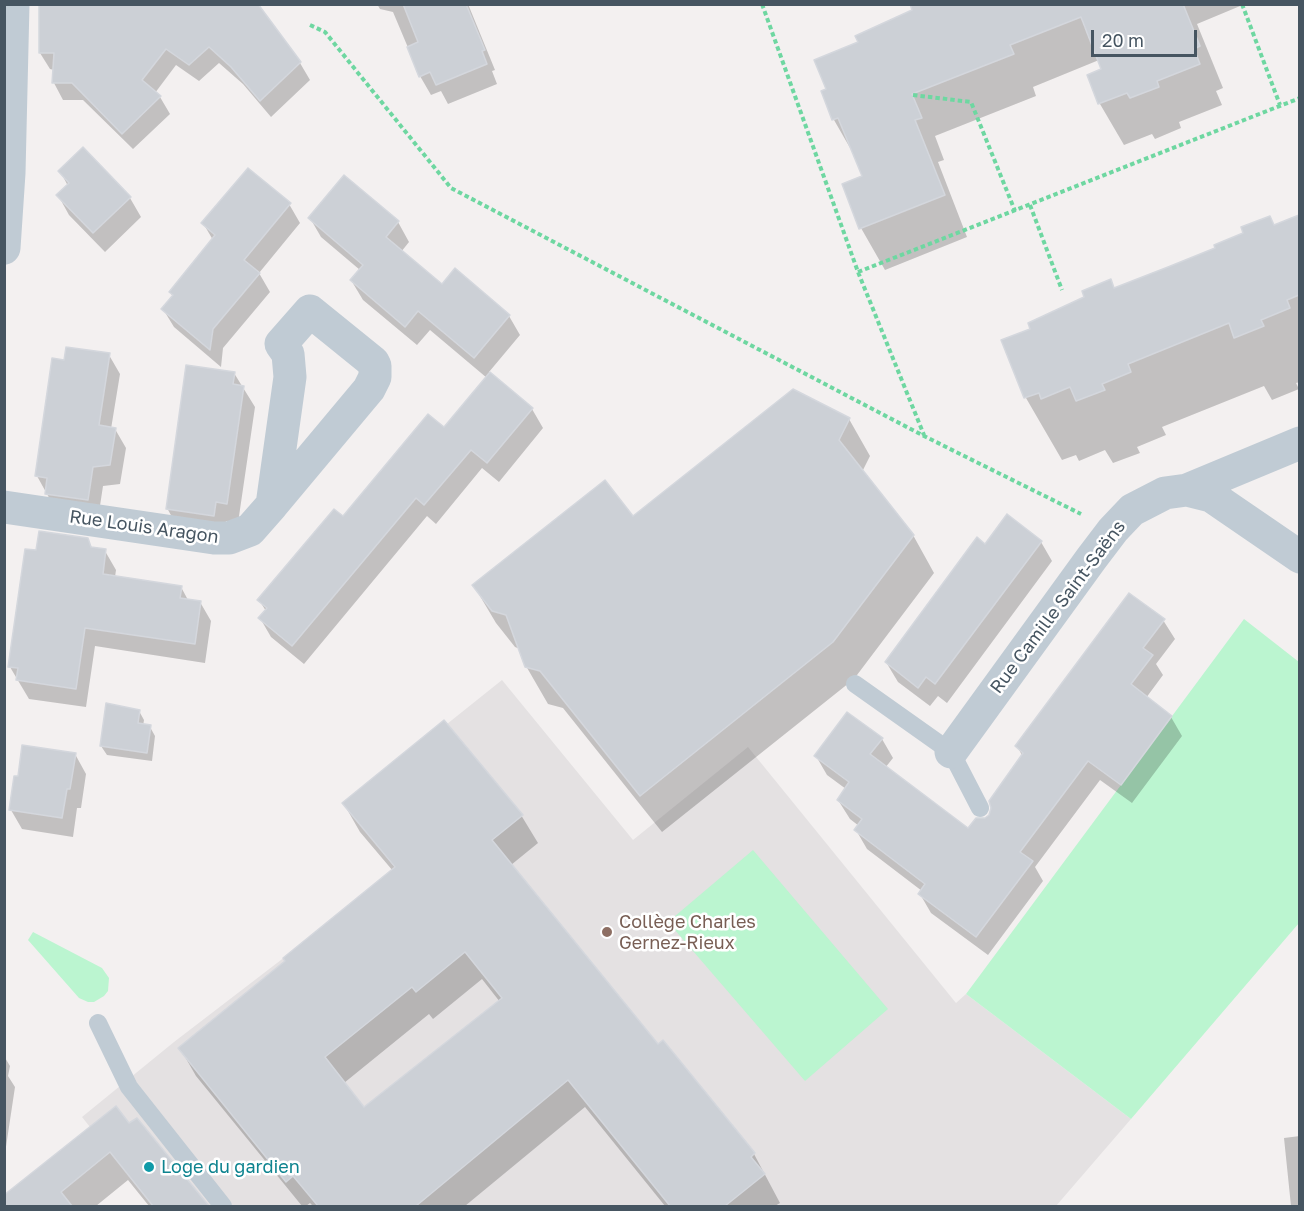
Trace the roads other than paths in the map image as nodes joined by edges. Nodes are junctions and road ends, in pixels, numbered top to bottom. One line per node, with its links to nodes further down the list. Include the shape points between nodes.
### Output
1 (13, 4): 2 (street)
2 (4, 248)
3 (1299, 443): 4 (street, Rue Camille Saint-Saëns)
4 (1187, 490): 7 (street, via 1211,496); 9 (street, Rue Camille Saint-Saëns, via 1165,493 1132,510 1113,530)
5 (272, 505): 5 (street, Rue Louis Aragon, via 375,377 373,362 310,311 281,344 288,354 290,377); 6 (street, Rue Louis Aragon, via 250,530 229,538)
6 (4, 507)
7 (1299, 557)
8 (855, 684): 9 (lane)
9 (951, 752): 10 (lane)
10 (980, 808)
11 (98, 1023): 12 (lane, via 129,1087)
12 (223, 1206)

